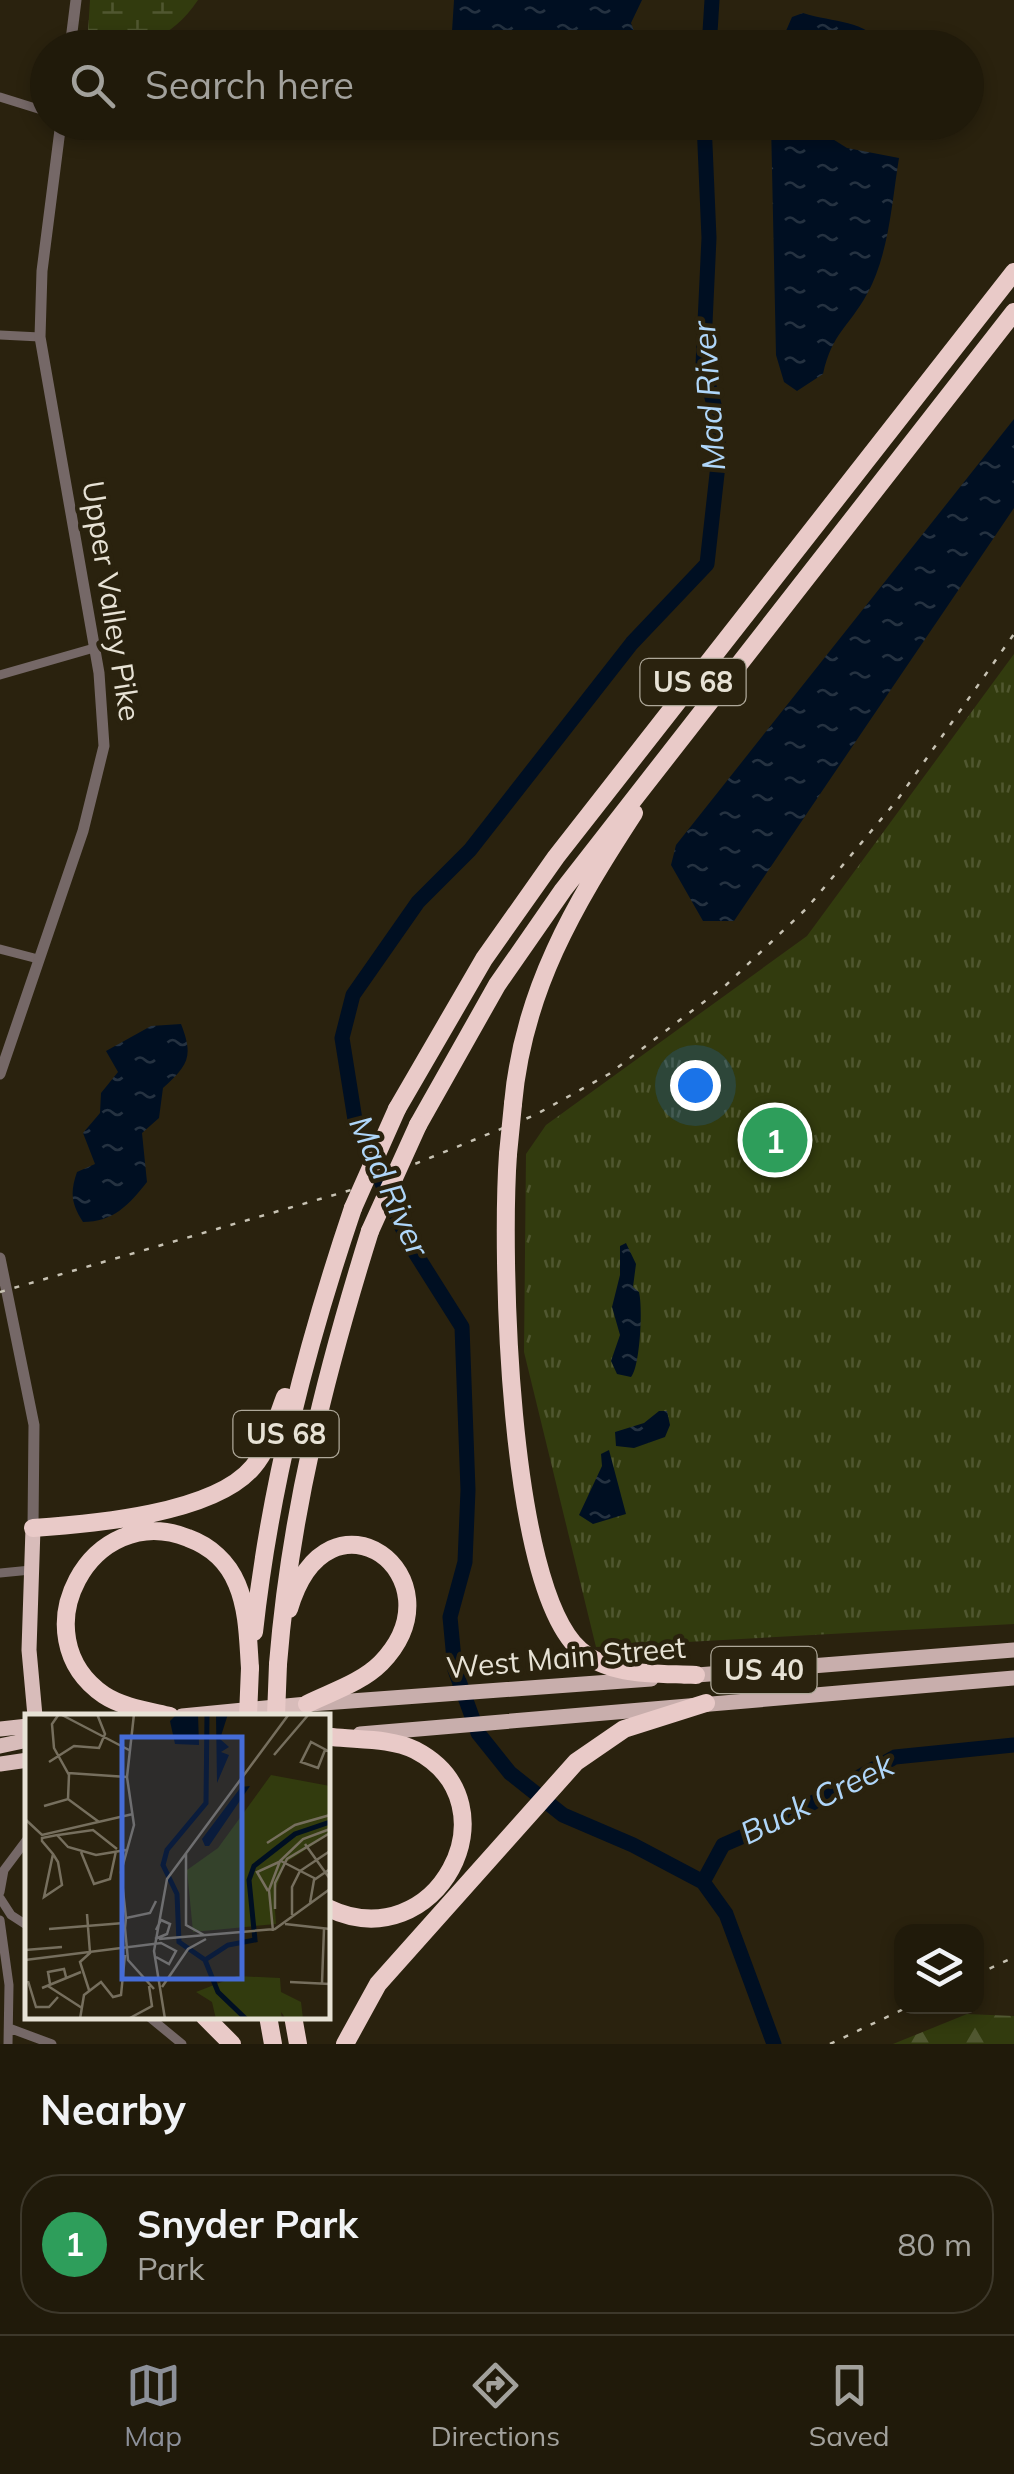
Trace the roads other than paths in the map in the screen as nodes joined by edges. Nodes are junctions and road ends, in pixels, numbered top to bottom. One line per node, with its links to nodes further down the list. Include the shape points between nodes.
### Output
1 (76, 0): 2 (street)
2 (72, 30)
3 (0, 97): 4 (street)
4 (30, 106)
5 (59, 140): 9 (street, Upper Valley Pike)
6 (1014, 272): 17 (highway, US 68, bridge, via 556,857 484,959 397,1109 353,1208)
7 (1014, 312): 12 (highway, US 68)
8 (0, 335): 9 (street)
9 (40, 337): 10 (street, Upper Valley Pike)
10 (94, 648): 11 (street); 14 (street, Upper Valley Pike, via 104,712 101,766)
11 (0, 676)
12 (699, 714): 23 (highway, US 68, bridge, via 530,936 418,1124 370,1232 306,1459); 25 (highway, bridge, via 592,876 552,950 528,1017 508,1154 505,1277 512,1386 534,1541 552,1609 569,1639 604,1665)
13 (0, 948): 14 (street)
14 (38, 959): 15 (street, Upper Valley Pike)
15 (0, 1074)
16 (0, 1258): 18 (street)
17 (318, 1312): 19 (highway, via 268,1442 242,1478 180,1505); 24 (highway, US 68, via 278,1467)
18 (6, 1314): 19 (street, via 34,1425)
19 (33, 1528): 20 (highway)
20 (30, 1570): 21 (street); 29 (highway)
21 (0, 1573)
22 (1014, 1650): 25 (main road, West Main Street / US 40)
23 (278, 1664): 27 (highway, via 293,1596 311,1562 349,1544 389,1558 406,1588 398,1638 367,1675); 33 (highway, US 68, bridge)
24 (250, 1668): 30 (highway, via 238,1584 212,1551 154,1531 101,1548 70,1591 69,1648 102,1694); 32 (highway, US 68, bridge)
25 (696, 1675): 27 (main road, West Main Street / US 40)
26 (1014, 1678): 28 (main road, West Main Street / US 40)
27 (306, 1704): 31 (highway, West Main Street / US 40)
28 (706, 1704): 36 (main road, West Main Street / US 40); 57 (highway, via 624,1730 571,1768 378,1984)
29 (35, 1714)
30 (164, 1714)
31 (219, 1714)
32 (248, 1714)
33 (276, 1714)
34 (25, 1726): 35 (highway)
35 (0, 1729)
36 (330, 1737): 43 (highway, via 396,1743 426,1757 454,1791 463,1830 454,1868 434,1895 413,1908 370,1919)
37 (25, 1741): 38 (highway)
38 (0, 1746)
39 (25, 1760): 40 (highway)
40 (0, 1764)
41 (25, 1842): 42 (street, via 4,1870)
42 (0, 1895): 45 (street)
43 (330, 1909)
44 (0, 1920): 50 (street)
45 (25, 1924)
46 (152, 2019): 53 (street)
47 (207, 2019): 54 (highway)
48 (269, 2019): 55 (highway)
49 (294, 2019): 56 (highway)
50 (9, 2028): 51 (street); 52 (street)
51 (8, 2044)
52 (52, 2044)
53 (182, 2044)
54 (232, 2044)
55 (273, 2044)
56 (298, 2044)
57 (345, 2044)

